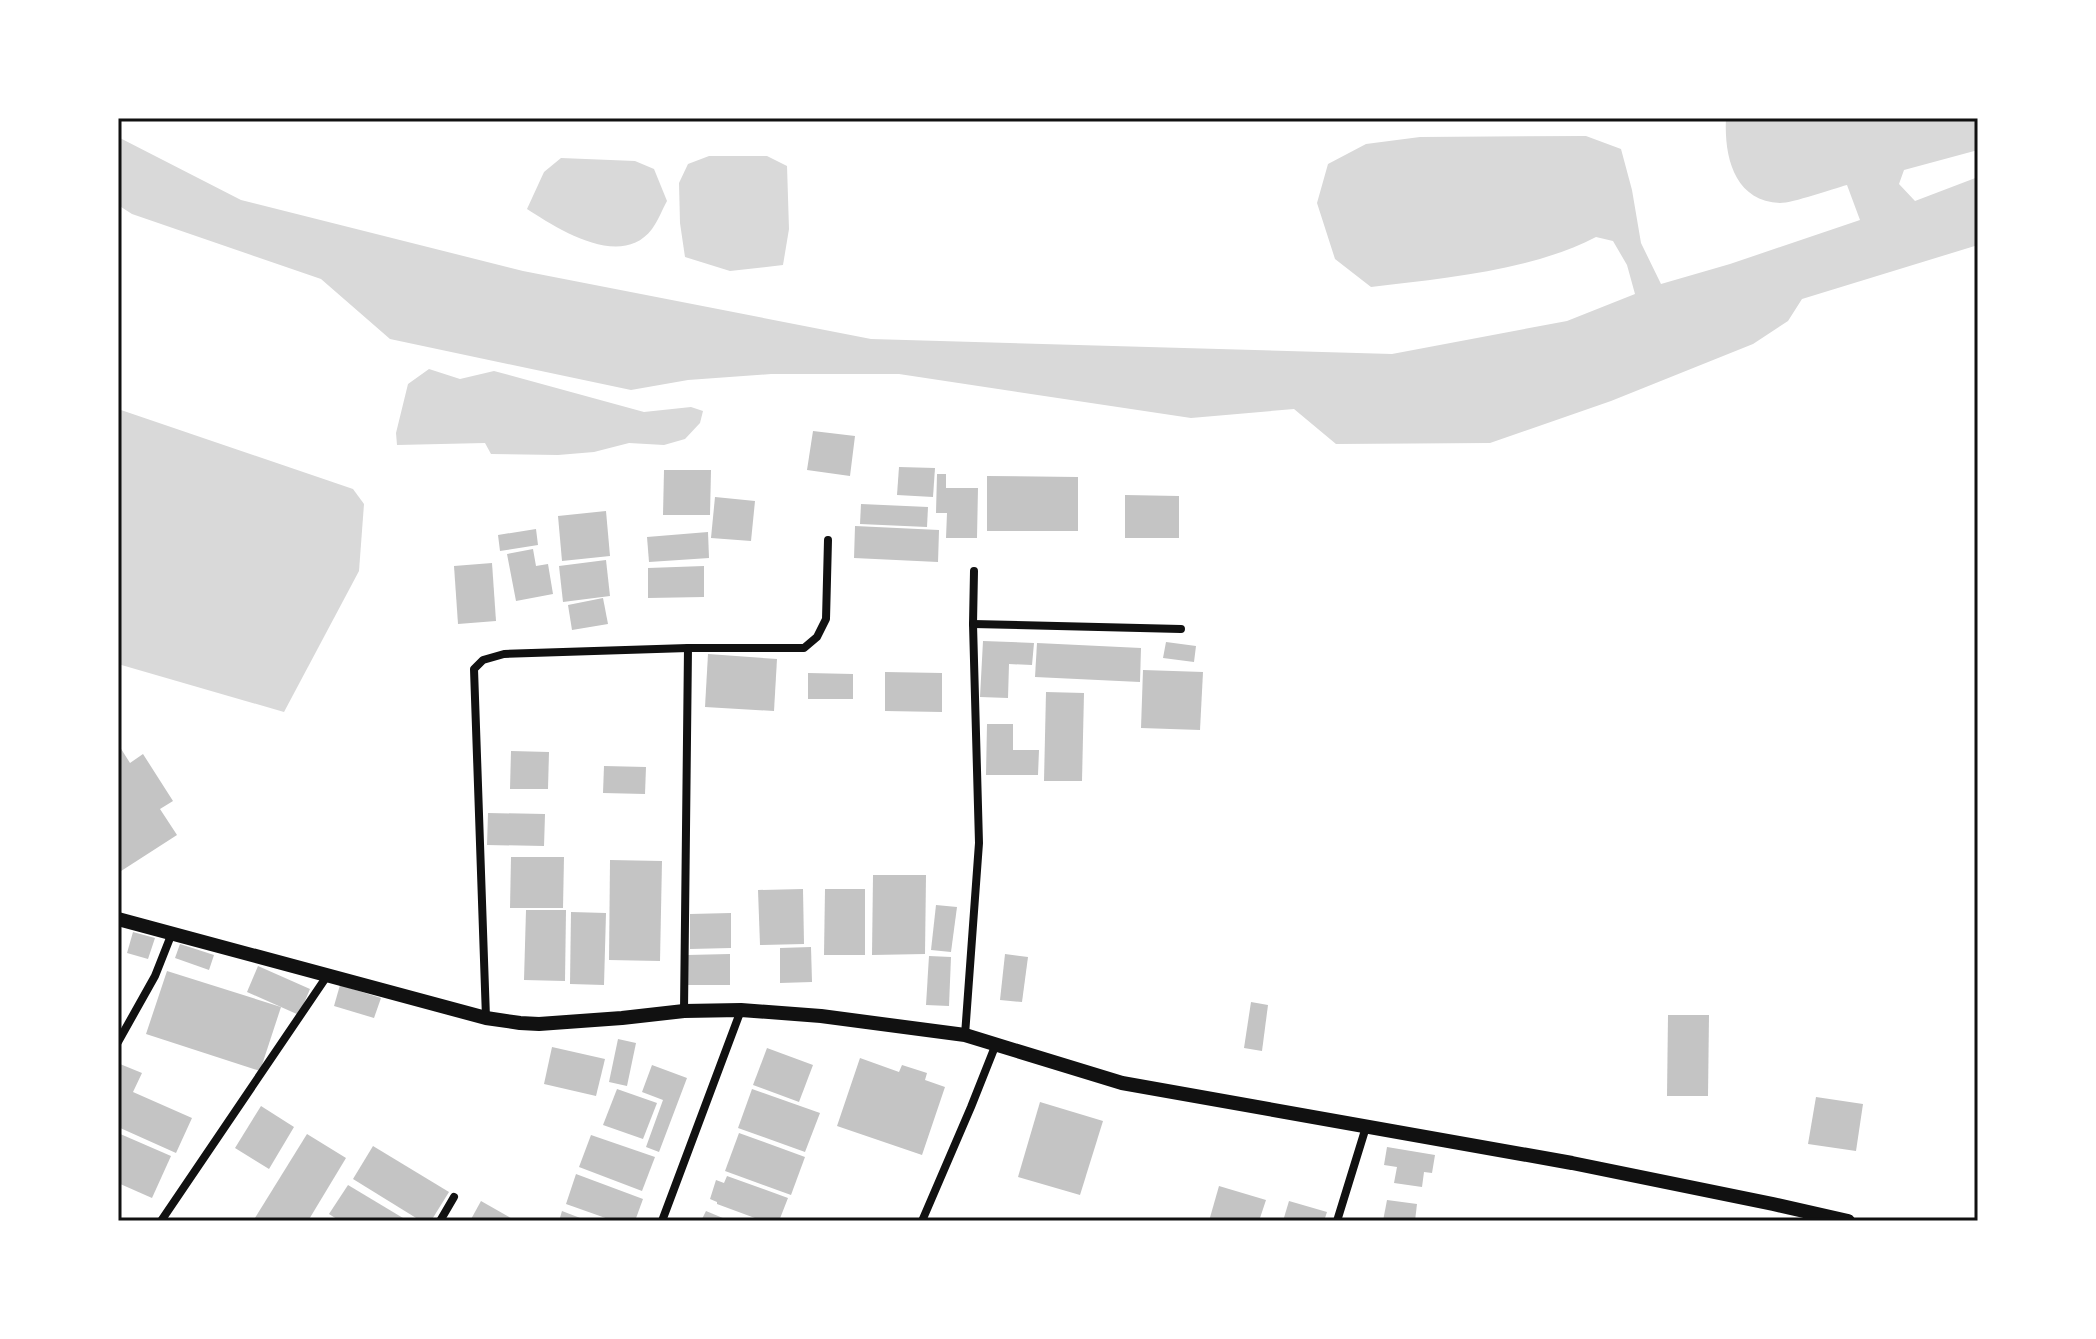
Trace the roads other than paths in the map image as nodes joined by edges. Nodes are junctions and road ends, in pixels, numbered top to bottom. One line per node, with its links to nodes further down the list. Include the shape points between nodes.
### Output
1 (828, 540): 5 (street, via 826,619 804,648)
2 (974, 571): 3 (street)
3 (973, 624): 4 (street); 12 (street, via 979,843)
4 (1181, 629)
5 (688, 648): 10 (street); 11 (street, via 504,654 483,660 474,669)
6 (118, 919): 7 (street)
7 (172, 933): 8 (street); 13 (street)
8 (327, 976): 11 (street); 17 (street)
9 (741, 1010): 10 (street); 12 (street); 19 (street)
10 (684, 1011): 11 (street, via 539,1024)
11 (486, 1018)
12 (965, 1035): 14 (street)
13 (118, 1042)
14 (996, 1043): 15 (street, via 1122,1083); 20 (street)
15 (1366, 1127): 21 (street); 22 (street, via 1572,1163)
16 (454, 1197): 18 (street)
17 (161, 1221)
18 (440, 1221)
19 (662, 1221)
20 (922, 1221)
21 (1337, 1221)
22 (1848, 1221)

